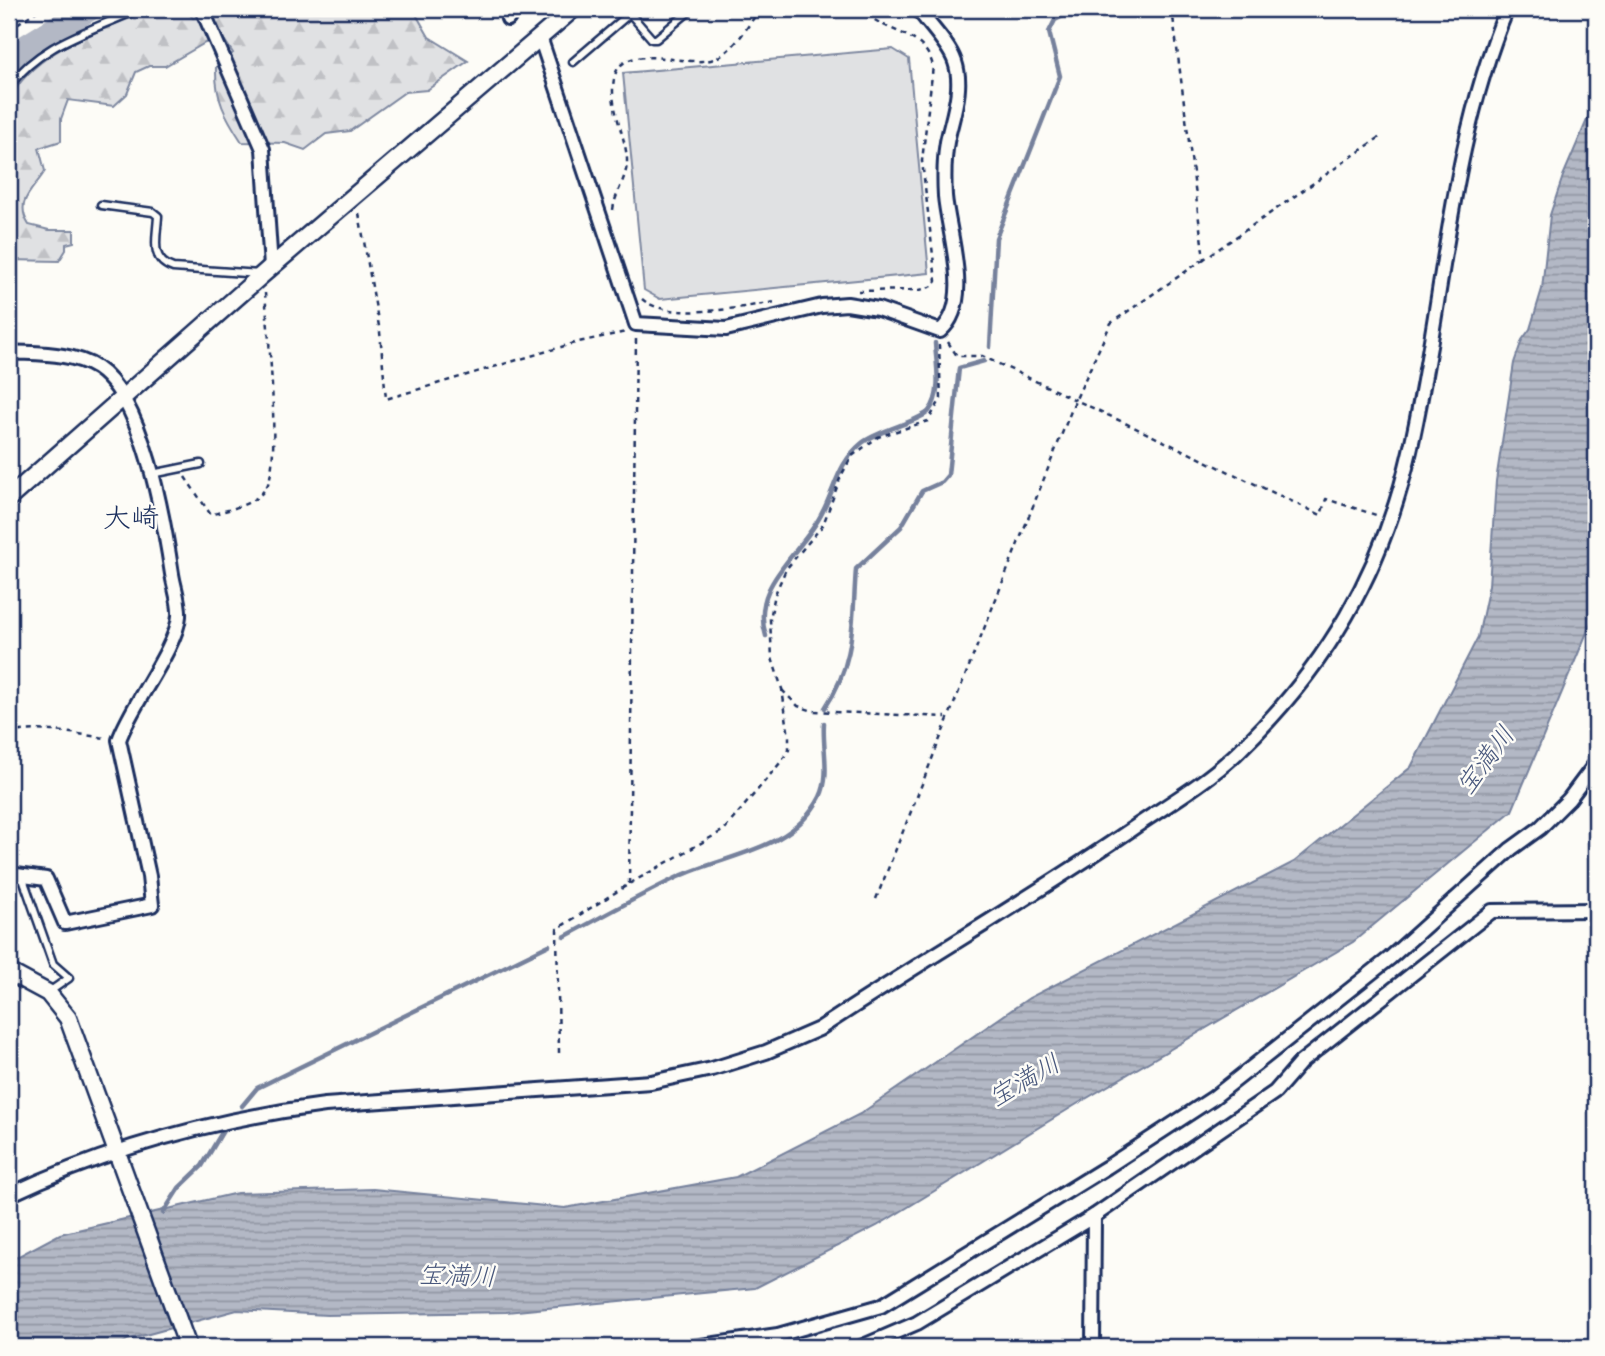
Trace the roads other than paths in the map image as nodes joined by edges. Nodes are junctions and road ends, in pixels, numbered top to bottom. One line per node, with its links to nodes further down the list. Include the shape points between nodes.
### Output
1 (138, 9): 10 (lane, via 48,48)
2 (202, 9): 12 (street, via 263,149)
3 (573, 9): 8 (street)
4 (691, 9): 7 (lane, via 656,39)
5 (918, 9): 8 (street, via 955,62 958,88 944,168 956,256 955,300 944,328 847,304 726,329 636,324)
6 (1507, 9): 23 (street, via 1472,109 1411,450 1379,556 1324,654 1257,732 1203,781 1080,865 819,1030 766,1052 651,1082 272,1111)
7 (630, 10): 9 (lane)
8 (540, 37): 12 (street)
9 (573, 62)
10 (9, 86)
11 (101, 205): 12 (lane, via 158,216 157,258 161,264)
12 (267, 270): 14 (street)
13 (9, 352): 14 (street, via 83,360 99,369)
14 (122, 400): 16 (street, via 143,440); 17 (street)
15 (201, 464): 16 (lane)
16 (152, 474): 19 (street, via 179,617 120,740 152,905 65,923 46,879)
17 (9, 498)
18 (1596, 763): 27 (street, via 1540,828 1390,958 1213,1098 1107,1167 881,1306 778,1335)
19 (15, 875): 22 (lane, via 53,964 69,978)
20 (1596, 910): 25 (street, via 1492,911 1301,1062 1275,1092)
21 (9, 972): 22 (street)
22 (48, 993): 23 (street, via 68,1018)
23 (118, 1155): 24 (street); 26 (street)
24 (9, 1195)
25 (1094, 1216): 28 (street, via 917,1323); 29 (street)
26 (188, 1347)
27 (694, 1347)
28 (861, 1347)
29 (1093, 1347)

